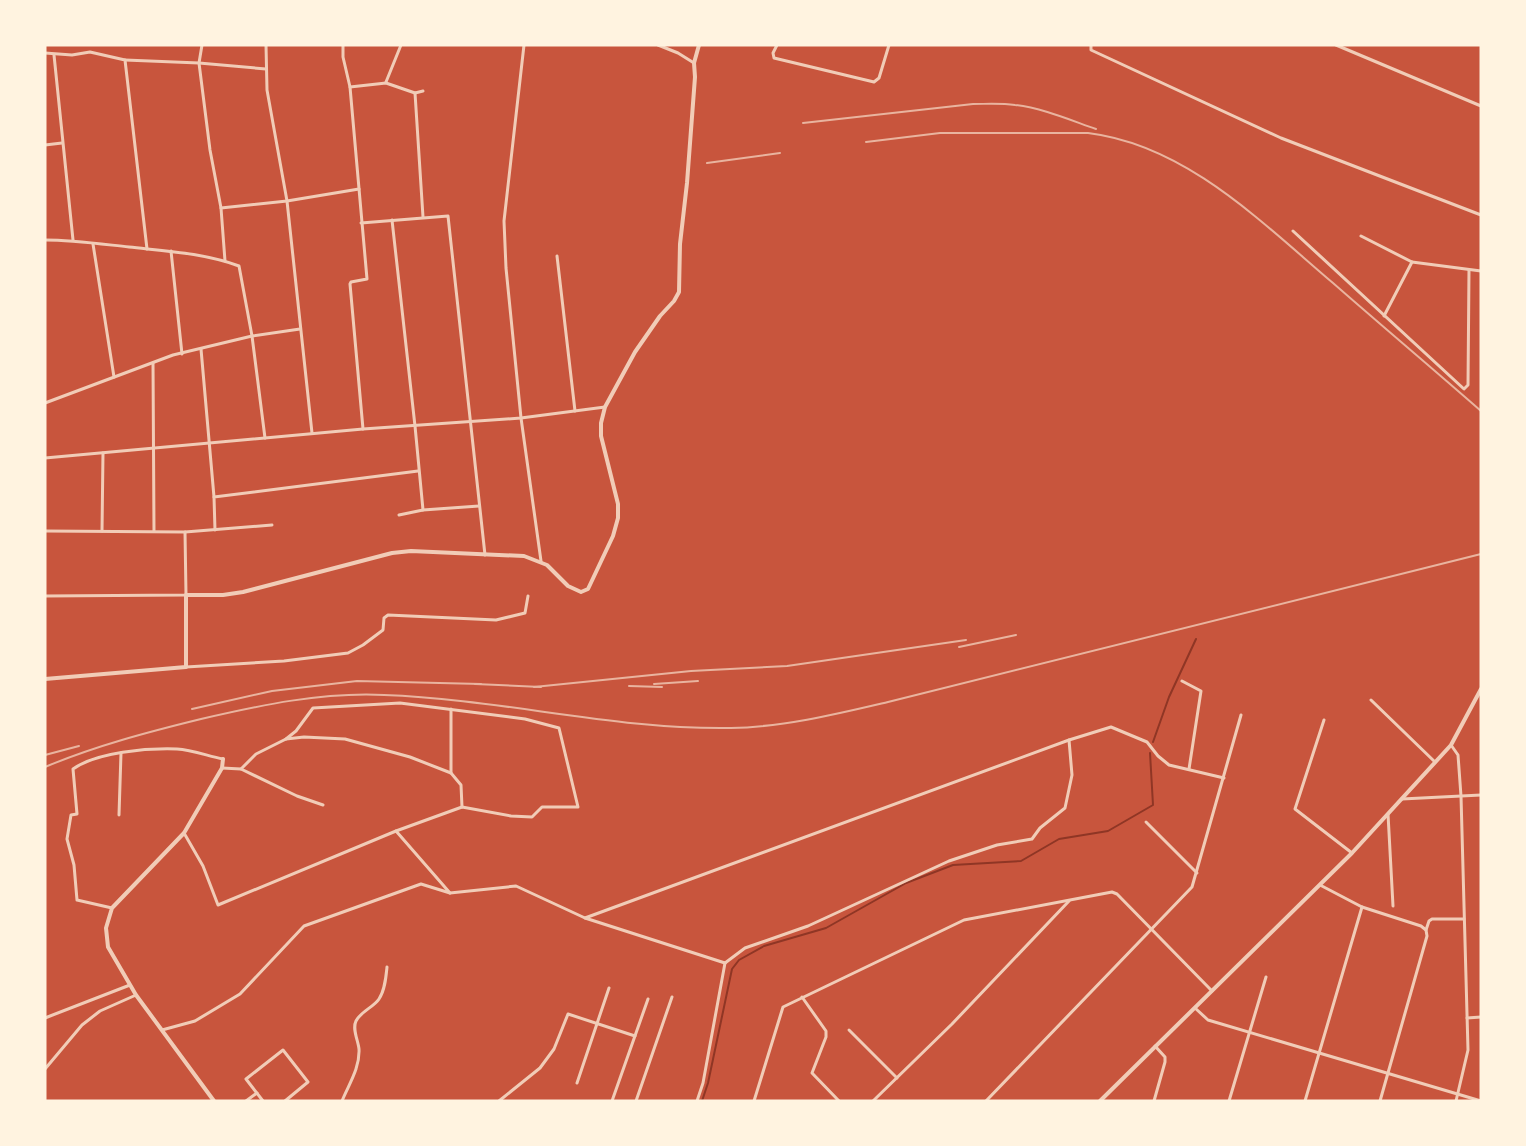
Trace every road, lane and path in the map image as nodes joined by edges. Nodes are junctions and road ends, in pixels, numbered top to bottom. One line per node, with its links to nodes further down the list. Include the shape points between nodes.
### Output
1 (91, 45): 13 (street)
2 (202, 45): 17 (street)
3 (266, 45): 19 (street)
4 (344, 45): 21 (street)
5 (401, 45): 20 (street)
6 (524, 45): 56 (street, via 504,221)
7 (658, 45): 18 (street)
8 (699, 45): 18 (street)
9 (777, 45): 10 (street, via 774,58 874,82 879,78)
10 (889, 45)
11 (1091, 45): 30 (street, via 1091,50 1281,138)
12 (1336, 45): 24 (street)
13 (90, 52): 15 (street); 16 (street)
14 (45, 53): 15 (street)
15 (54, 55): 25 (street)
16 (125, 60): 17 (street); 39 (street)
17 (199, 63): 19 (street); 29 (street)
18 (694, 63): 54 (street, via 679,292 635,352)
19 (266, 69): 28 (street)
20 (386, 83): 21 (street); 23 (street)
21 (350, 87): 27 (street)
22 (423, 92): 23 (street)
23 (415, 93): 31 (street)
24 (1481, 106)
25 (62, 143): 26 (street); 37 (street)
26 (45, 145)
27 (359, 189): 28 (street); 33 (street)
28 (286, 201): 29 (street); 47 (street)
29 (221, 208): 42 (street)
30 (1481, 215)
31 (423, 218): 32 (street); 57 (street, via 448,216)
32 (392, 219): 33 (street); 58 (street)
33 (361, 223): 59 (street, via 367,279 350,284)
34 (1293, 231): 46 (street)
35 (1361, 236): 43 (street)
36 (45, 240): 37 (street)
37 (73, 240): 38 (street)
38 (93, 243): 39 (street); 52 (street)
39 (147, 249): 40 (street)
40 (171, 251): 42 (street); 50 (street)
41 (557, 256): 55 (street)
42 (225, 261): 48 (street, via 239,266)
43 (1412, 262): 44 (street); 46 (street)
44 (1469, 270): 45 (street); 46 (street, via 1466,388)
45 (1481, 271)
46 (1384, 316)
47 (300, 329): 48 (street); 60 (street)
48 (252, 336): 49 (street); 61 (street)
49 (201, 349): 50 (street); 62 (street)
50 (182, 354): 51 (street)
51 (153, 363): 52 (street); 63 (street)
52 (114, 377): 53 (street)
53 (45, 403)
54 (605, 407): 55 (street); 78 (street, via 601,436 618,504 618,522 592,584 584,592 577,591)
55 (574, 411): 56 (street)
56 (521, 418): 57 (street); 78 (street)
57 (470, 422): 58 (street); 68 (street)
58 (416, 426): 59 (street); 66 (street)
59 (363, 429): 60 (street)
60 (312, 433): 61 (street)
61 (265, 438): 62 (street)
62 (210, 444): 63 (street); 67 (street)
63 (153, 448): 64 (street); 75 (street)
64 (103, 453): 65 (street); 74 (street)
65 (45, 458)
66 (418, 471): 67 (street); 69 (street)
67 (214, 497): 72 (street)
68 (479, 507): 69 (street); 77 (street)
69 (423, 510): 70 (street)
70 (399, 515)
71 (272, 525): 72 (street)
72 (215, 530): 76 (street)
73 (45, 531): 74 (street)
74 (102, 531): 75 (street)
75 (154, 531): 76 (street)
76 (185, 532): 79 (street)
77 (485, 555): 78 (street, via 519,555); 79 (street, via 392,553 243,592)
78 (541, 561)
79 (186, 595): 80 (street); 82 (street)
80 (45, 596)
81 (528, 596): 82 (street, via 525,613 496,620 388,615 383,630 348,653)
82 (186, 667): 83 (street)
83 (45, 679)
84 (1182, 681): 98 (street, via 1201,691)
85 (1481, 689): 92 (street)
86 (1371, 700): 95 (street)
87 (451, 709): 90 (street, via 400,703 313,708 296,731); 99 (street); 105 (street, via 559,728 578,807 542,807 532,817)
88 (1241, 715): 100 (street)
89 (1324, 720): 111 (street, via 1295,809)
90 (285, 738): 97 (street, via 256,754); 99 (street, via 345,739)
91 (1069, 740): 98 (street, via 1111,727 1147,742 1169,765); 119 (street); 123 (street, via 1072,775 1065,808 1032,839 997,845 949,861 808,926 745,948)
92 (1451, 745): 95 (street); 101 (street, via 1458,754)
93 (121, 753): 94 (street, via 178,749); 107 (street); 118 (street, via 83,762 73,770 77,814 71,815 67,838 77,900)
94 (223, 759): 96 (street)
95 (1435, 762): 103 (street)
96 (222, 768): 97 (street); 110 (street)
97 (241, 769): 104 (street)
98 (1189, 769): 100 (street)
99 (451, 773): 105 (street, via 461,785)
100 (1224, 778): 112 (street)
101 (1461, 795): 102 (street); 103 (street); 120 (street)
102 (1481, 795)
103 (1401, 799): 106 (street)
104 (323, 805)
105 (462, 807): 109 (street)
106 (1388, 814): 111 (street); 116 (street)
107 (119, 815)
108 (1146, 822): 112 (street)
109 (396, 831): 110 (street, via 218,906 203,866); 114 (street)
110 (184, 833): 118 (street)
111 (1352, 853): 113 (street)
112 (1197, 873): 122 (street, via 1190,891)
113 (1318, 885): 117 (street); 128 (street)
114 (450, 893): 119 (street, via 516,886); 138 (street, via 421,884 304,926 240,994 195,1021)
115 (1071, 900): 122 (street, via 1112,892); 131 (street, via 964,920); 146 (street)
116 (1393, 906)
117 (1362, 907): 121 (street); 143 (street)
118 (112, 908): 126 (street, via 105,938)
119 (585, 918): 123 (street)
120 (1464, 919): 121 (street, via 1432,919); 136 (street)
121 (1426, 930): 145 (street)
122 (1152, 931): 128 (street); 162 (street)
123 (725, 963): 158 (street)
124 (387, 967): 154 (street, via 379,999 356,1022 357,1070)
125 (1266, 977): 140 (street)
126 (129, 985): 129 (street); 135 (street)
127 (609, 988): 137 (street)
128 (1212, 991): 133 (street)
129 (136, 995): 138 (street); 144 (street, via 100,1011 82,1025)
130 (672, 997): 157 (street)
131 (802, 997): 159 (street, via 783,1007); 160 (street, via 826,1031 812,1073)
132 (648, 999): 141 (street)
133 (1195, 1008): 140 (street, via 1208,1020); 142 (street)
134 (1481, 1017): 136 (street)
135 (45, 1018)
136 (1467, 1018): 149 (street, via 1468,1050)
137 (597, 1024): 141 (street); 147 (street); 155 (street, via 568,1014 554,1049 540,1068)
138 (162, 1030): 150 (street)
139 (849, 1030): 146 (street)
140 (1251, 1032): 143 (street); 165 (street)
141 (635, 1036): 156 (street)
142 (1155, 1046): 163 (street); 164 (street, via 1165,1062)
143 (1320, 1053): 145 (street); 166 (street)
144 (45, 1069)
145 (1389, 1073): 149 (street); 167 (street)
146 (897, 1078): 161 (street)
147 (577, 1083)
148 (257, 1093): 151 (street); 152 (street); 153 (street, via 246,1079 283,1050 308,1082)
149 (1458, 1094): 168 (street); 169 (street)
150 (214, 1101)
151 (246, 1101)
152 (263, 1101)
153 (285, 1101)
154 (342, 1101)
155 (499, 1101)
156 (612, 1101)
157 (636, 1101)
158 (697, 1101)
159 (754, 1101)
160 (839, 1101)
161 (873, 1101)
162 (986, 1101)
163 (1100, 1101)
164 (1154, 1101)
165 (1229, 1101)
166 (1305, 1101)
167 (1380, 1101)
168 (1456, 1101)
169 (1481, 1101)

